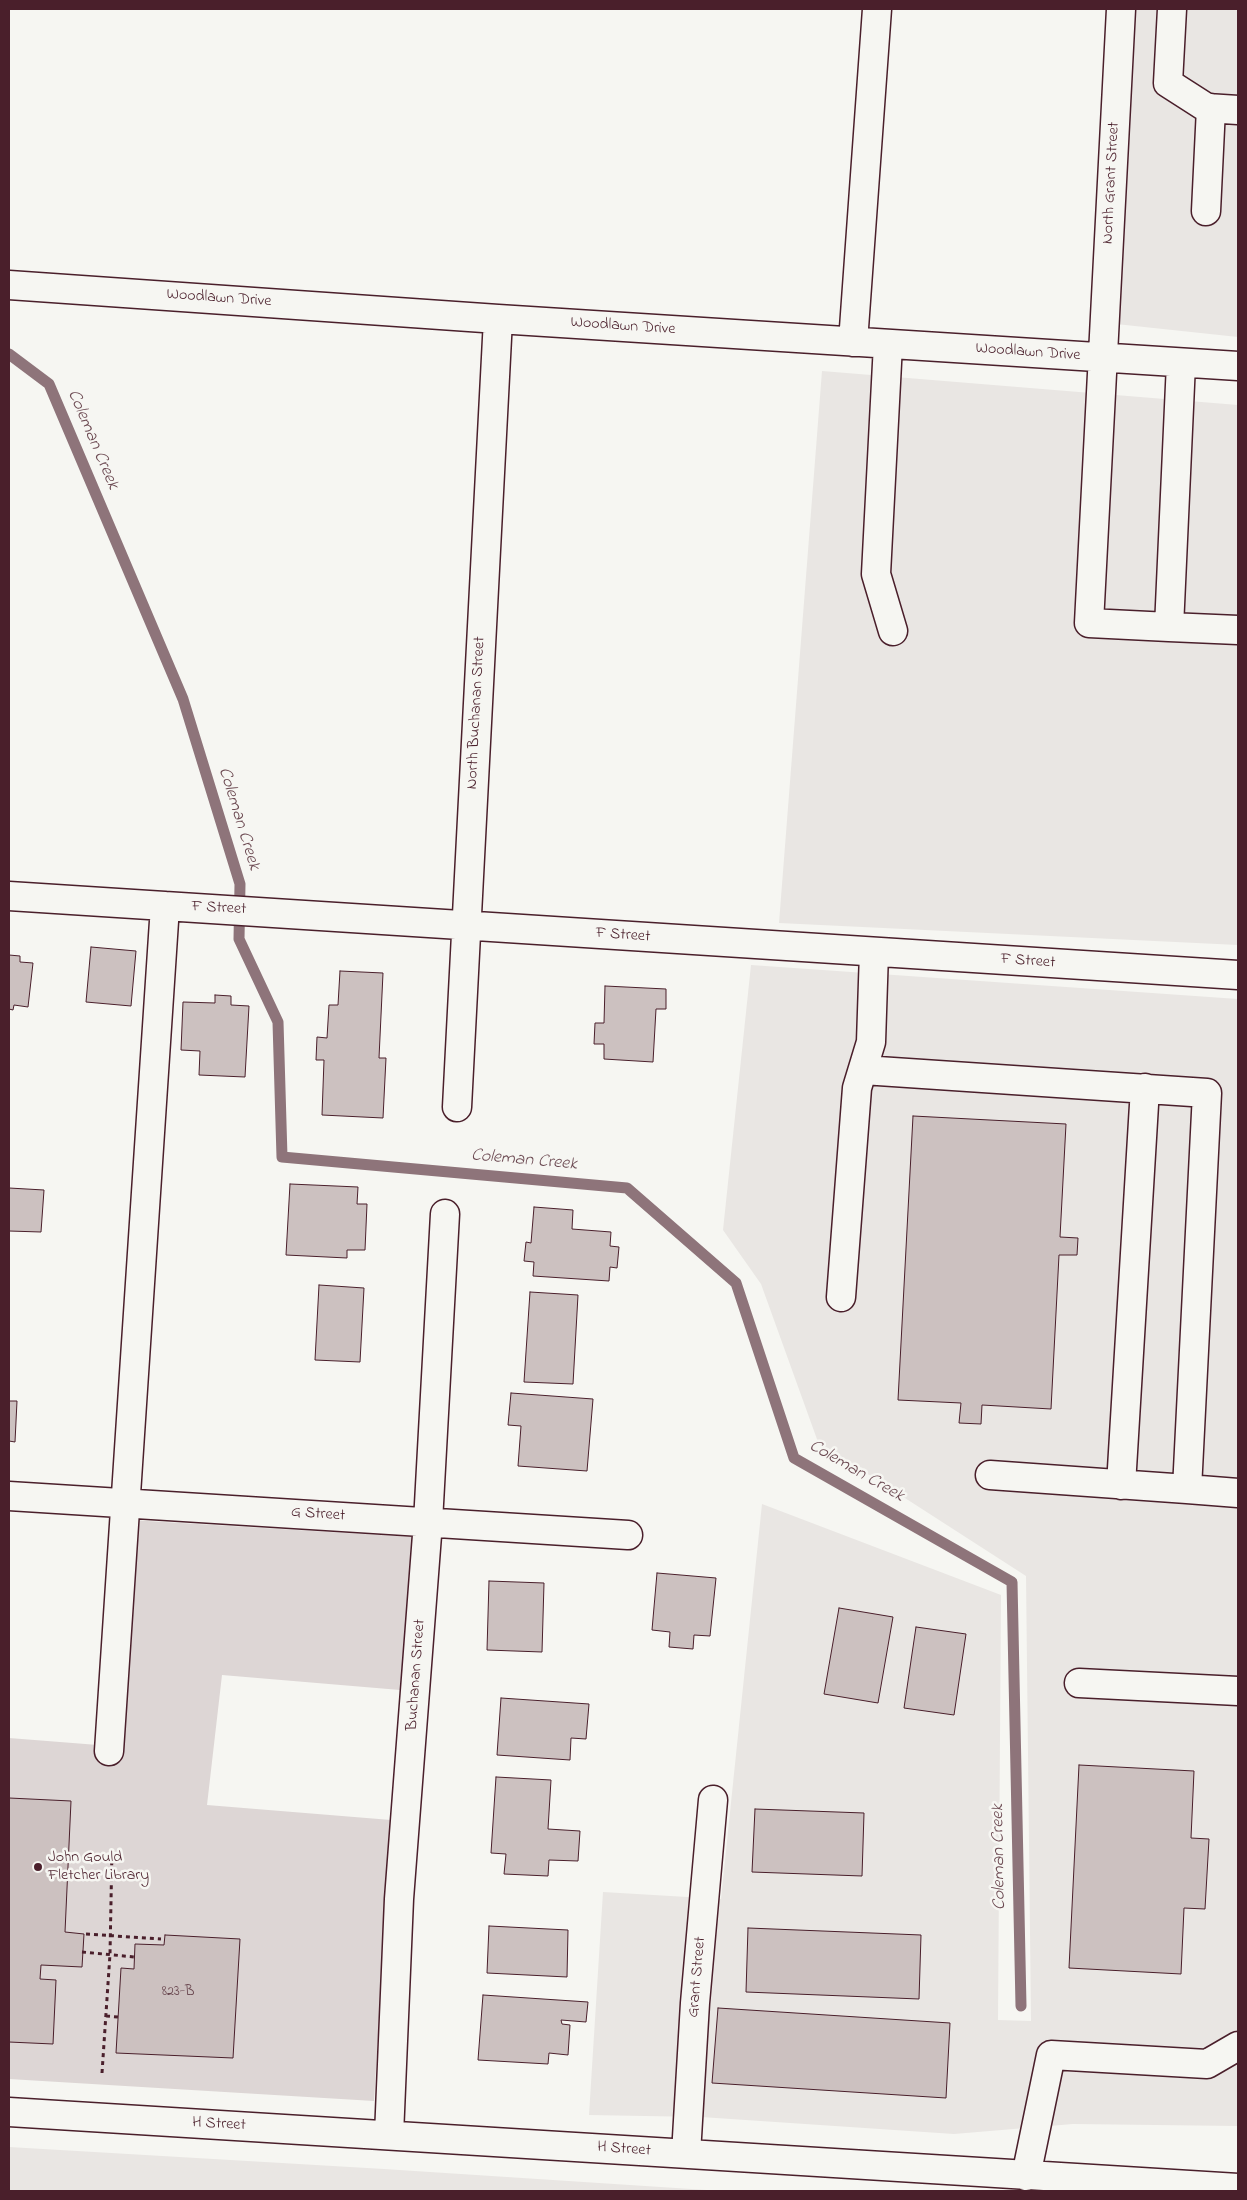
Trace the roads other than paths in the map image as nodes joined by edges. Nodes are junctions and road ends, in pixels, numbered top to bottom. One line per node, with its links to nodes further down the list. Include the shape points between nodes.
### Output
1 (877, 9): 9 (street)
2 (1121, 9): 11 (street, North Grant Street)
3 (1172, 9): 4 (street, via 1168,83)
4 (1211, 108): 5 (street); 6 (street)
5 (1238, 110)
6 (1206, 211)
7 (9, 285): 8 (street, Woodlawn Drive)
8 (498, 319): 9 (street, Woodlawn Drive); 19 (street, North Buchanan Street)
9 (853, 342): 10 (street, Woodlawn Drive)
10 (888, 344): 11 (street, Woodlawn Drive); 16 (street, via 876,574)
11 (1103, 358): 12 (street, Woodlawn Drive); 14 (street, North Grant Street, via 1089,623)
12 (1180, 363): 13 (street, Woodlawn Drive); 14 (street)
13 (1238, 366)
14 (1169, 627): 15 (street)
15 (1238, 630)
16 (894, 632)
17 (9, 896): 18 (street, F Street)
18 (166, 906): 19 (street, F Street); 32 (street)
19 (466, 926): 20 (street, F Street); 24 (street, North Buchanan Street)
20 (874, 952): 21 (street, F Street); 22 (street, via 871,1042)
21 (1238, 975)
22 (863, 1070): 23 (street); 26 (street, via 857,1088)
23 (1145, 1088): 28 (street); 29 (street, via 1207,1093)
24 (457, 1107)
25 (445, 1214): 33 (street, Buchanan Street)
26 (841, 1297)
27 (990, 1475): 28 (street)
28 (1121, 1485): 29 (street)
29 (1187, 1489): 30 (street)
30 (1238, 1493)
31 (9, 1496): 32 (street, G Street)
32 (126, 1503): 33 (street, G Street); 37 (street)
33 (428, 1522): 34 (street, G Street); 41 (street, Buchanan Street, via 399,1899)
34 (628, 1535)
35 (1079, 1683): 36 (street)
36 (1238, 1692)
37 (109, 1751)
38 (713, 1800): 42 (street, Grant Street, via 695,2003)
39 (1238, 2046): 43 (street, via 1207,2064 1051,2055)
40 (9, 2112): 41 (street, H Street)
41 (389, 2135): 42 (street, H Street)
42 (686, 2154): 44 (street, H Street)
43 (1026, 2176): 44 (street, H Street); 45 (street, H Street)
44 (980, 2182)
45 (1238, 2188)

